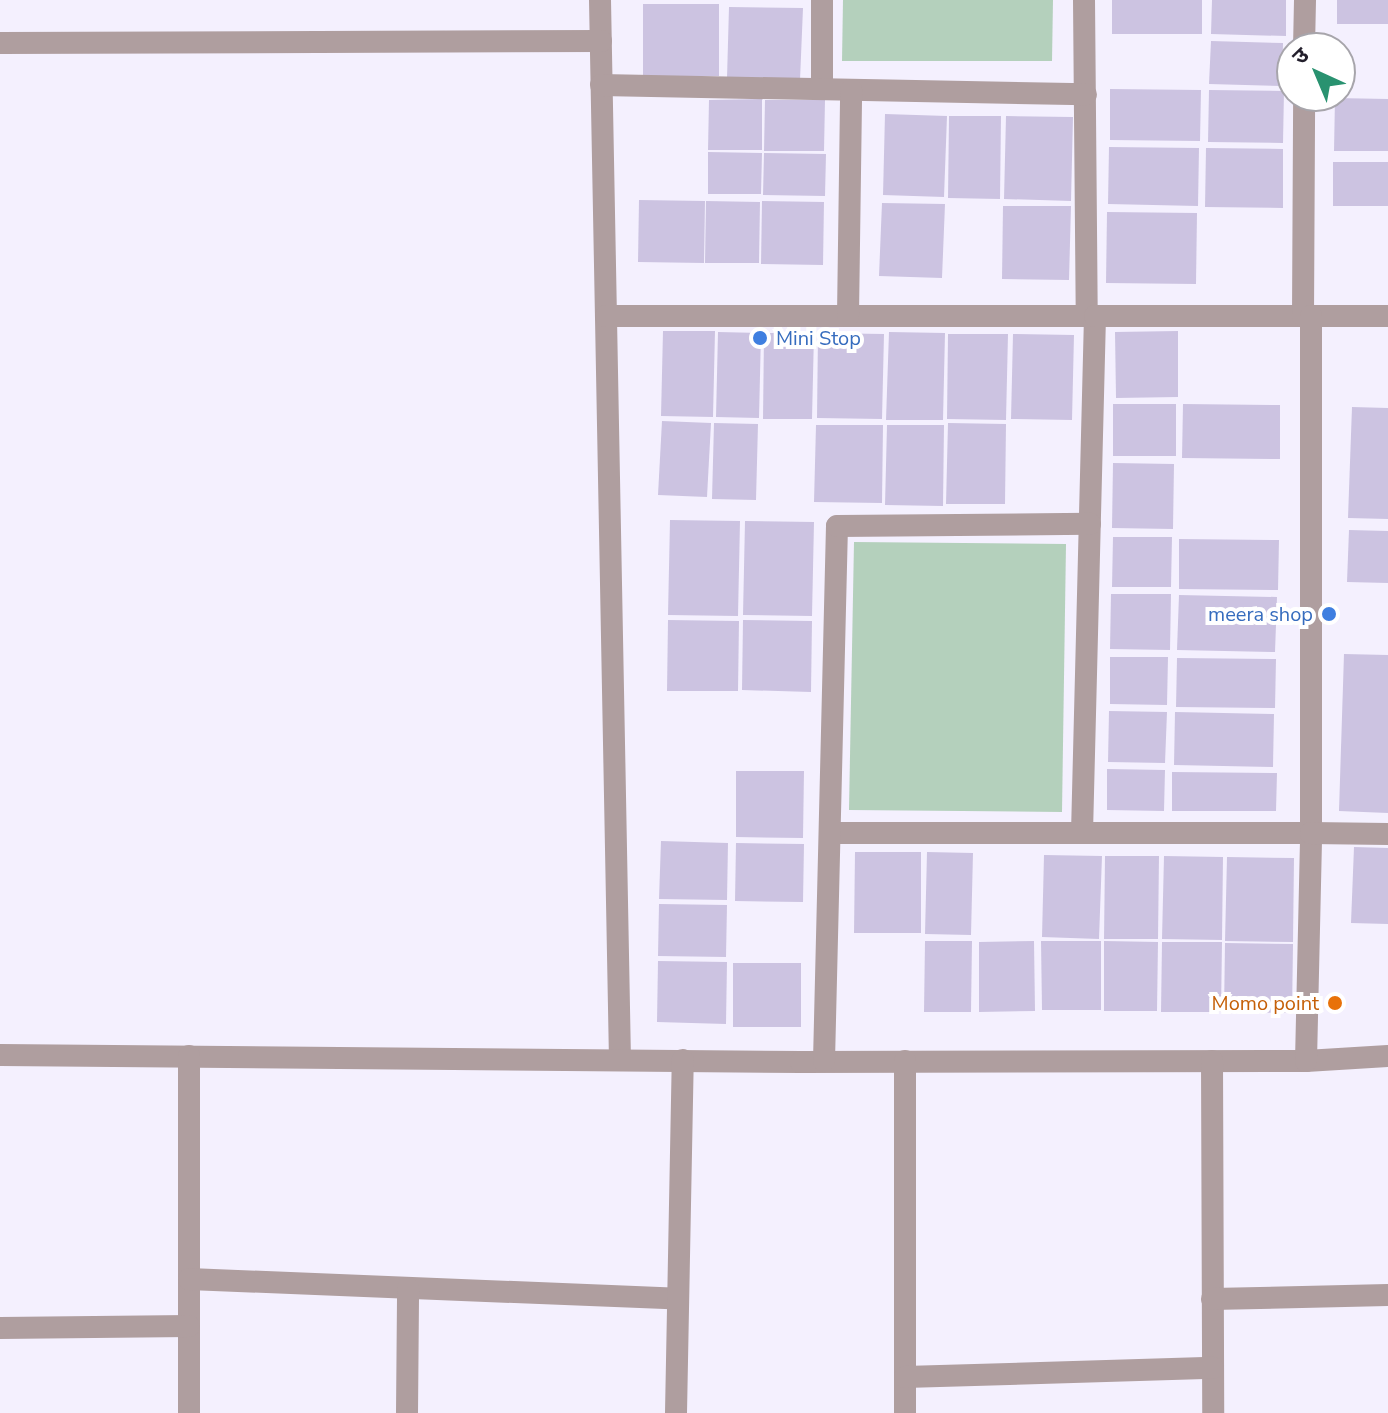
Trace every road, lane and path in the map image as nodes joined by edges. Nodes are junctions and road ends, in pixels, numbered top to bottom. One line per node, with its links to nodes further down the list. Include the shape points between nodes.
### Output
1 (600, 0): 6 (street)
2 (822, 0): 9 (street)
3 (1084, 0): 11 (street)
4 (1305, 0): 5 (street)
5 (1304, 32)
6 (601, 41): 7 (street); 8 (street)
7 (0, 43)
8 (601, 85): 9 (street); 13 (street)
9 (822, 89): 10 (street)
10 (851, 90): 11 (street); 14 (street)
11 (1086, 94): 15 (street)
12 (1304, 112): 16 (street)
13 (606, 316): 14 (street); 26 (street)
14 (848, 316): 15 (street)
15 (1091, 316): 16 (street); 18 (street)
16 (1307, 316): 17 (street); 21 (street)
17 (1388, 316)
18 (1090, 524): 19 (street); 20 (street, via 837,526)
19 (1082, 832): 20 (street); 21 (street)
20 (833, 833): 28 (street)
21 (1311, 833): 22 (street); 31 (street)
22 (1388, 834)
23 (0, 1055): 24 (street)
24 (189, 1056): 26 (street); 32 (street)
25 (1388, 1056): 31 (street)
26 (620, 1060): 27 (street)
27 (683, 1060): 28 (street); 35 (street)
28 (824, 1061): 29 (street)
29 (905, 1061): 30 (street); 40 (street)
30 (1212, 1061): 31 (street); 36 (street)
31 (1306, 1061)
32 (189, 1279): 33 (street); 37 (street)
33 (408, 1288): 35 (street); 42 (street)
34 (1388, 1295): 36 (street)
35 (678, 1299): 43 (street)
36 (1212, 1299): 39 (street)
37 (189, 1326): 38 (street); 41 (street)
38 (0, 1328)
39 (1213, 1368): 40 (street); 45 (street)
40 (905, 1377): 44 (street)
41 (189, 1413)
42 (407, 1413)
43 (676, 1413)
44 (905, 1413)
45 (1213, 1413)

